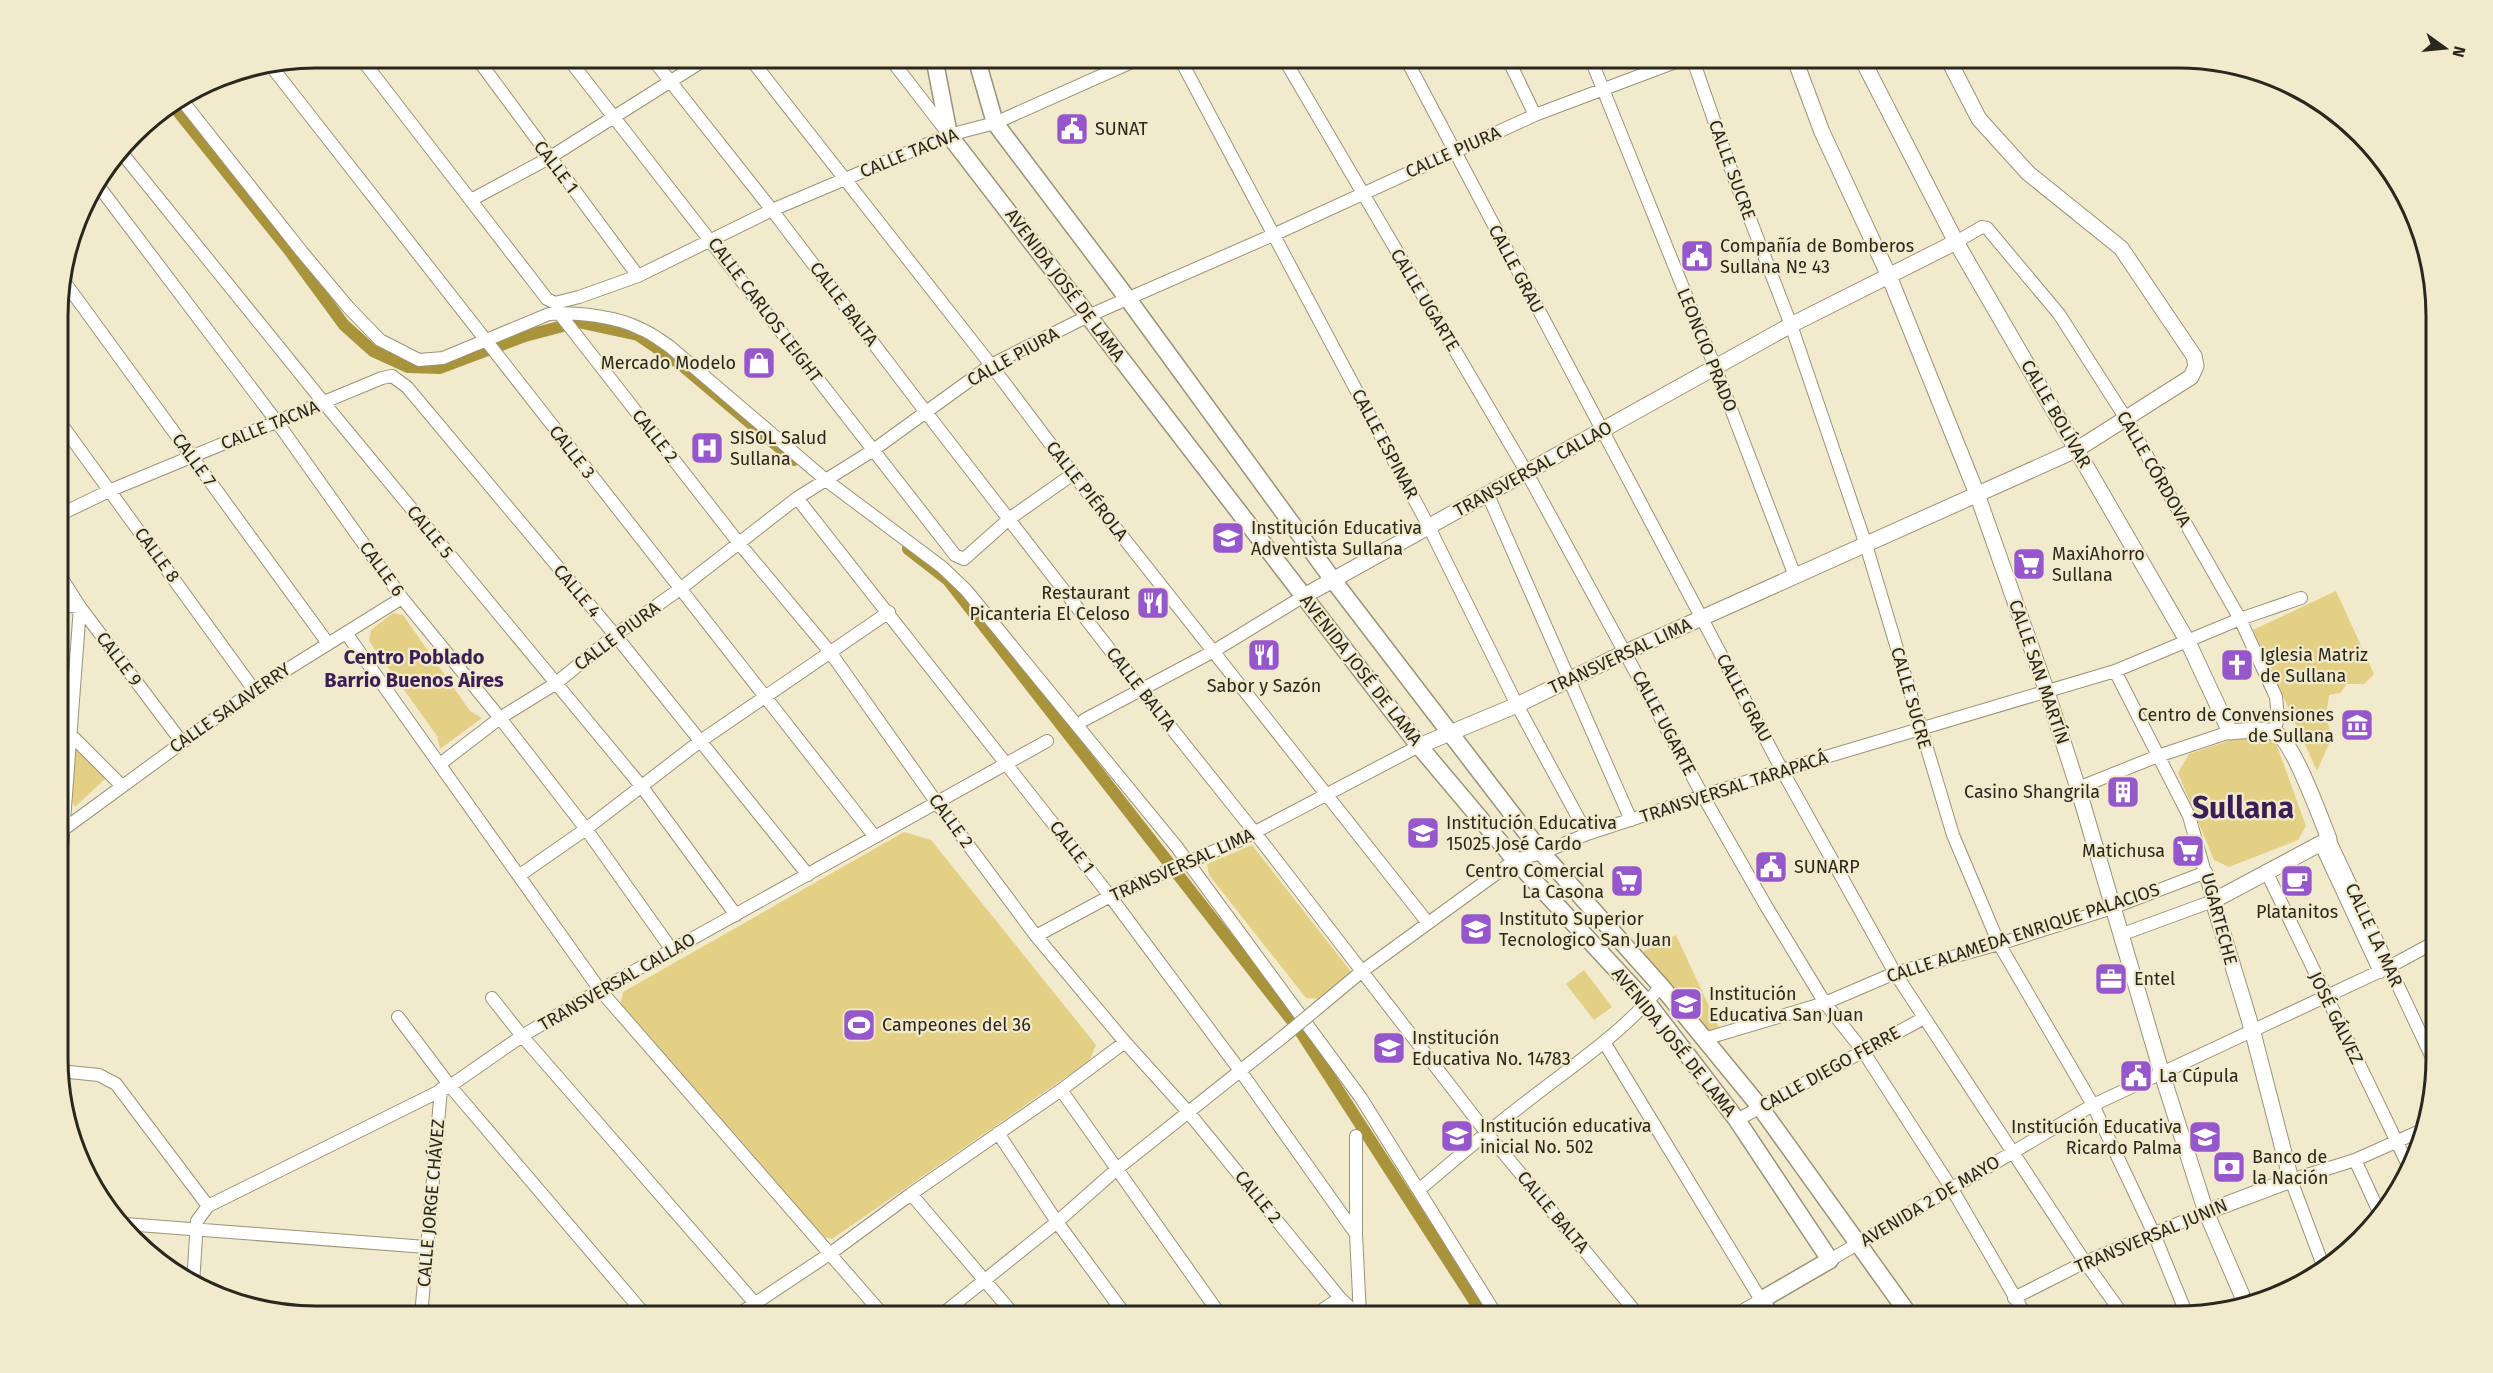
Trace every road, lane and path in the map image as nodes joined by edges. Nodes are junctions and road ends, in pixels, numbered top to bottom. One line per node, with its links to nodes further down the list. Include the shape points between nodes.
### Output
1 (369, 68): 35 (street)
2 (484, 68): 31 (street, CALLE 1)
3 (576, 68): 26 (street, CALLE CARLOS LEIGHT)
4 (660, 68): 22 (street, CALLE BALTA)
5 (691, 68): 22 (street)
6 (758, 68): 32 (street, CALLE PIÉROLA)
7 (897, 68): 28 (street)
8 (936, 68): 28 (main road, AVENIDA JOSÉ DE LAMA)
9 (979, 68): 27 (main road, AVENIDA JOSÉ DE LAMA)
10 (1118, 68): 27 (street, CALLE TACNA)
11 (1185, 68): 38 (street, CALLE ESPINAR)
12 (1289, 68): 34 (street, CALLE UGARTE)
13 (1411, 68): 29 (street, CALLE GRAU)
14 (1512, 68): 25 (street)
15 (1594, 68): 23 (street, LEONCIO PRADO)
16 (1660, 68): 23 (street, CALLE PIURA)
17 (1694, 68): 47 (street, CALLE SUCRE)
18 (1798, 68): 42 (street, CALLE SAN MARTÍN, via 1822,132)
19 (1867, 68): 40 (street, CALLE BOLÍVAR)
20 (1953, 68): 54 (street, TRANSVERSAL LIMA, via 1980,119 2028,173 2121,248 2193,356 2196,366 2191,377)
21 (275, 71): 48 (street, CALLE 3)
22 (670, 81): 26 (street); 36 (street, CALLE BALTA)
23 (1603, 89): 25 (street, CALLE PIURA); 50 (street, LEONCIO PRADO)
24 (185, 104): 48 (street, via 302,252 380,340 419,360 442,358)
25 (1535, 115): 29 (street, CALLE PIURA)
26 (614, 117): 31 (street); 39 (street, CALLE CARLOS LEIGHT)
27 (995, 123): 28 (street, CALLE TACNA); 44 (main road, AVENIDA JOSÉ DE LAMA)
28 (949, 135): 32 (street, CALLE TACNA); 46 (main road, AVENIDA JOSÉ DE LAMA)
29 (1453, 152): 34 (street, CALLE PIURA); 56 (street, CALLE GRAU)
30 (125, 156): 52 (street, CALLE 5)
31 (549, 158): 35 (street); 41 (street, CALLE 1)
32 (845, 179): 36 (street, CALLE TACNA); 49 (street, CALLE PIÉROLA)
33 (102, 190): 55 (street, CALLE 6)
34 (1362, 193): 38 (street, CALLE PIURA); 61 (street, CALLE UGARTE)
35 (471, 200): 41 (street, CALLE TACNA, via 547,299 555,303)
36 (772, 210): 39 (street, CALLE TACNA); 53 (street, CALLE BALTA)
37 (1987, 228): 40 (street, TRANSVERSAL CALLAO); 54 (street, CALLE CÓRDOVA, via 2059,314)
38 (1273, 235): 44 (street, CALLE PIURA); 70 (street, CALLE ESPINAR)
39 (711, 239): 41 (street, CALLE TACNA); 58 (street, CALLE CARLOS LEIGHT)
40 (1956, 242): 42 (street, TRANSVERSAL CALLAO); 59 (street, CALLE BOLÍVAR)
41 (638, 276)
42 (1889, 276): 47 (street, TRANSVERSAL CALLAO); 65 (street, CALLE SAN MARTÍN)
43 (69, 288): 60 (street, CALLE 7)
44 (1128, 299): 46 (street, CALLE PIURA); 74 (main road, AVENIDA JOSÉ DE LAMA)
45 (559, 313): 48 (street); 63 (street, via 641,328 669,346); 71 (street, CALLE 2)
46 (1088, 316): 49 (street, CALLE PIURA); 77 (main road, AVENIDA JOSÉ DE LAMA)
47 (1791, 325): 50 (street, TRANSVERSAL CALLAO); 72 (street, CALLE SUCRE)
48 (486, 341): 76 (street, CALLE 3)
49 (991, 365): 53 (street, CALLE PIURA); 62 (street, CALLE PIÉROLA)
50 (1715, 368): 56 (street, TRANSVERSAL CALLAO); 73 (street, LEONCIO PRADO)
51 (382, 378): 52 (street, CALLE TACNA); 86 (street, CALLE 4, via 392,376 407,387)
52 (324, 403): 55 (street, CALLE TACNA); 94 (street, CALLE 5)
53 (925, 411): 58 (street, CALLE PIURA); 69 (street, CALLE BALTA)
54 (2125, 417): 59 (street, TRANSVERSAL LIMA); 84 (street, CALLE CÓRDOVA)
55 (277, 422): 60 (street, CALLE TACNA); 78 (street, CALLE 6)
56 (1602, 430): 61 (street, TRANSVERSAL CALLAO); 83 (street, CALLE GRAU)
57 (68, 433): 64 (street, CALLE 8)
58 (872, 450): 63 (street, CALLE PIURA); 69 (street, CALLE CARLOS LEIGHT, via 955,555 964,559)
59 (2076, 450): 65 (street, TRANSVERSAL LIMA); 88 (street, CALLE BOLÍVAR)
60 (192, 457): 64 (street, CALLE TACNA); 87 (street, CALLE 7)
61 (1527, 473): 66 (street, TRANSVERSAL CALLAO); 91 (street, CALLE UGARTE)
62 (1073, 474): 69 (street); 89 (street, CALLE PIÉROLA)
63 (827, 481): 67 (street, CALLE PIURA); 183 (street, via 942,567 973,598 1176,846 1360,1098)
64 (111, 490): 68 (street, CALLE TACNA); 95 (street, CALLE 8)
65 (1977, 494): 72 (street, TRANSVERSAL LIMA); 97 (street, CALLE SAN MARTÍN)
66 (1488, 495): 70 (street, TRANSVERSAL CALLAO); 93 (street)
67 (797, 498): 71 (street, CALLE PIURA); 82 (street, CALLE 1)
68 (68, 511)
69 (1009, 519): 96 (street, CALLE BALTA)
70 (1429, 527): 74 (street, TRANSVERSAL CALLAO); 99 (street, CALLE ESPINAR)
71 (738, 542): 76 (street, CALLE PIURA); 90 (street, CALLE 2)
72 (1866, 545): 73 (street, TRANSVERSAL LIMA); 103 (street, CALLE SUCRE)
73 (1795, 576): 83 (street, TRANSVERSAL LIMA)
74 (1333, 580): 77 (street, TRANSVERSAL CALLAO); 106 (main road, AVENIDA JOSÉ DE LAMA)
75 (68, 588): 81 (street, CALLE 9)
76 (680, 589): 86 (street, CALLE PIURA); 98 (street, CALLE 3)
77 (1304, 596): 89 (street, TRANSVERSAL CALLAO); 111 (main road, AVENIDA JOSÉ DE LAMA)
78 (402, 598): 85 (street, CALLE SALAVERRY); 101 (street, CALLE 6)
79 (2301, 598): 84 (street, TRANSVERSAL TARAPACÁ)
80 (68, 606): 81 (street)
81 (80, 607): 100 (street); 108 (street, CALLE 9)
82 (890, 612): 90 (street); 113 (street, CALLE 1)
83 (1702, 617): 91 (street, TRANSVERSAL LIMA); 115 (street, CALLE GRAU)
84 (2240, 619): 88 (street, TRANSVERSAL TARAPACÁ); 105 (street, CALLE CÓRDOVA, via 2276,696 2278,718)
85 (346, 633): 87 (street, CALLE SALAVERRY); 114 (street)
86 (615, 635): 94 (street, CALLE PIURA); 110 (street, CALLE 4)
87 (327, 642): 95 (street, CALLE SALAVERRY)
88 (2188, 642): 92 (street, TRANSVERSAL TARAPACÁ); 104 (street, CALLE BOLÍVAR)
89 (1214, 651): 96 (street, TRANSVERSAL CALLAO); 119 (street, CALLE PIÉROLA)
90 (830, 652): 98 (street); 121 (street, CALLE 2)
91 (1626, 652): 93 (street, TRANSVERSAL LIMA); 120 (street, CALLE UGARTE)
92 (2115, 671): 97 (street, TRANSVERSAL TARAPACÁ); 112 (street, UGARTECHE)
93 (1569, 678): 99 (street, TRANSVERSAL LIMA); 122 (street)
94 (555, 684): 101 (street, CALLE PIURA); 117 (street, CALLE 5)
95 (254, 690): 108 (street, CALLE SALAVERRY)
96 (1141, 690): 102 (street, TRANSVERSAL CALLAO); 125 (street, CALLE BALTA)
97 (2047, 692): 103 (street, TRANSVERSAL TARAPACÁ); 118 (street, CALLE SAN MARTÍN)
98 (765, 697): 110 (street); 127 (street, CALLE 3)
99 (1517, 705): 106 (street, TRANSVERSAL LIMA); 126 (street, CALLE ESPINAR)
100 (68, 709)
101 (500, 718): 114 (street, CALLE PIURA); 124 (street, CALLE 6)
102 (1084, 720)
103 (1920, 730): 115 (street, TRANSVERSAL TARAPACÁ); 142 (street, CALLE SUCRE, via 1953,835)
104 (2230, 732): 105 (street); 112 (street)
105 (2274, 732): 128 (street, via 2282,736 2304,777)
106 (1451, 733): 111 (street, TRANSVERSAL LIMA); 129 (main road, AVENIDA JOSÉ DE LAMA)
107 (68, 737): 116 (street)
108 (181, 741): 116 (street, CALLE SALAVERRY)
109 (1047, 741): 113 (street, TRANSVERSAL CALLAO)
110 (699, 742): 117 (street); 134 (street, CALLE 4)
111 (1419, 746): 119 (street, TRANSVERSAL LIMA); 130 (main road, AVENIDA JOSÉ DE LAMA)
112 (2158, 756): 118 (street); 132 (street, UGARTECHE, via 2188,816)
113 (1006, 763): 121 (street, TRANSVERSAL CALLAO); 135 (street, CALLE 1)
114 (440, 764): 133 (street)
115 (1782, 770): 120 (street, TRANSVERSAL TARAPACÁ); 147 (street, CALLE GRAU)
116 (121, 785): 123 (street, CALLE SALAVERRY)
117 (642, 787): 124 (street); 138 (street, CALLE 5)
118 (2078, 788): 137 (street, CALLE SAN MARTÍN)
119 (1325, 795): 125 (street, TRANSVERSAL LIMA); 139 (street, CALLE PIÉROLA)
120 (1703, 796): 122 (street, TRANSVERSAL TARAPACÁ); 152 (street, CALLE UGARTE)
121 (937, 803): 127 (street, TRANSVERSAL CALLAO); 141 (street, CALLE 2)
122 (1631, 820): 126 (street, TRANSVERSAL TARAPACÁ)
123 (68, 824)
124 (586, 829): 133 (street); 144 (street, CALLE 6)
125 (1256, 834): 135 (street, TRANSVERSAL LIMA, bridge); 146 (street, CALLE BALTA)
126 (1587, 834): 129 (street, TRANSVERSAL TARAPACÁ)
127 (875, 837): 134 (street, TRANSVERSAL CALLAO)
128 (2325, 841): 131 (street); 145 (street, CALLE LA MAR)
129 (1542, 853): 130 (street, TRANSVERSAL TARAPACÁ); 148 (main road, AVENIDA JOSÉ DE LAMA)
130 (1515, 861): 139 (street, TRANSVERSAL TARAPACÁ); 153 (main road, AVENIDA JOSÉ DE LAMA)
131 (2266, 871): 136 (street); 150 (street, JOSÉ GÁLVEZ)
132 (2206, 872): 136 (street, UGARTECHE); 137 (street, CALLE ALAMEDA ENRIQUE PALACIOS)
133 (519, 875): 149 (street)
134 (808, 875): 138 (street, TRANSVERSAL CALLAO)
135 (1110, 896): 141 (street, TRANSVERSAL LIMA); 164 (street, CALLE 1)
136 (2213, 901): 140 (street); 156 (street, UGARTECHE)
137 (2112, 908): 140 (street, CALLE SAN MARTÍN); 142 (street, CALLE ALAMEDA ENRIQUE PALACIOS)
138 (736, 915): 144 (street, TRANSVERSAL CALLAO)
139 (1428, 923): 146 (street, TRANSVERSAL TARAPACÁ)
140 (2120, 935): 165 (street, CALLE SAN MARTÍN)
141 (1036, 936): 159 (street, CALLE 2)
142 (1999, 944): 147 (street, CALLE ALAMEDA ENRIQUE PALACIOS); 168 (street, CALLE SUCRE)
143 (2426, 947): 145 (street, AVENIDA 2 DE MAYO)
144 (672, 950): 149 (street, TRANSVERSAL CALLAO)
145 (2384, 969): 150 (street, AVENIDA 2 DE MAYO); 161 (street, CALLE LA MAR)
146 (1361, 972): 164 (street, TRANSVERSAL TARAPACÁ, bridge); 172 (street, CALLE BALTA)
147 (1895, 973): 152 (street, CALLE ALAMEDA ENRIQUE PALACIOS); 155 (street, CALLE GRAU)
148 (1661, 986): 153 (street); 158 (main road, AVENIDA JOSÉ DE LAMA)
149 (600, 990): 157 (street, TRANSVERSAL CALLAO); 195 (street)
150 (2326, 997): 156 (street, AVENIDA 2 DE MAYO); 176 (street, JOSÉ GÁLVEZ)
151 (492, 998): 157 (street)
152 (1825, 1003): 158 (street, CALLE ALAMEDA ENRIQUE PALACIOS); 162 (street, CALLE UGARTE)
153 (1647, 1004): 160 (street); 171 (main road, AVENIDA JOSÉ DE LAMA)
154 (398, 1017): 166 (street)
155 (1923, 1018): 162 (street, CALLE DIEGO FERRE); 177 (street, CALLE GRAU)
156 (2252, 1029): 165 (street, AVENIDA 2 DE MAYO); 181 (street, UGARTECHE)
157 (522, 1036): 166 (street, TRANSVERSAL CALLAO); 205 (street)
158 (1704, 1039): 169 (main road, AVENIDA JOSÉ DE LAMA)
159 (1125, 1042): 167 (street); 170 (street, CALLE 2)
160 (1604, 1042): 172 (street); 204 (street)
161 (2426, 1047)
162 (1863, 1051): 169 (street, CALLE DIEGO FERRE); 182 (street, CALLE UGARTE)
163 (68, 1072): 185 (street, via 99,1075 116,1084)
164 (1241, 1072): 170 (street, TRANSVERSAL TARAPACÁ); 191 (street, CALLE 1)
165 (2162, 1074): 168 (street, AVENIDA 2 DE MAYO); 187 (street, CALLE SAN MARTÍN)
166 (445, 1088): 185 (street, TRANSVERSAL CALLAO); 194 (street, CALLE JORGE CHÁVEZ); 207 (street)
167 (1061, 1090): 173 (street); 180 (street)
168 (2093, 1105): 177 (street, AVENIDA 2 DE MAYO); 192 (street, CALLE SUCRE)
169 (1760, 1107): 171 (street, CALLE DIEGO FERRE); 193 (main road, AVENIDA JOSÉ DE LAMA)
170 (1189, 1113): 180 (street, TRANSVERSAL TARAPACÁ); 202 (street, CALLE 2)
171 (1737, 1120): 196 (main road, AVENIDA JOSÉ DE LAMA)
172 (1486, 1132): 183 (street); 219 (street, CALLE BALTA)
173 (998, 1133): 184 (street); 188 (street)
174 (2413, 1135): 176 (street)
175 (1356, 1136): 191 (street)
176 (2396, 1143): 178 (street, JOSÉ GÁLVEZ); 179 (street)
177 (2014, 1151): 182 (street, AVENIDA 2 DE MAYO); 198 (street, CALLE GRAU)
178 (2404, 1158)
179 (2355, 1160): 181 (street); 186 (street)
180 (1118, 1168): 188 (street, TRANSVERSAL TARAPACÁ); 214 (street)
181 (2291, 1180): 187 (street, TRANSVERSAL JUNIN); 197 (street)
182 (1952, 1189): 193 (street, AVENIDA 2 DE MAYO); 203 (street, CALLE UGARTE)
183 (1420, 1190): 218 (street)
184 (911, 1194): 195 (street); 200 (street)
185 (208, 1206): 190 (street, via 201,1214)
186 (2376, 1206)
187 (2206, 1212): 192 (street, TRANSVERSAL JUNIN); 201 (street, CALLE SAN MARTÍN)
188 (1057, 1222): 200 (street, TRANSVERSAL TARAPACÁ); 213 (street)
189 (132, 1225): 190 (street)
190 (197, 1230): 194 (street); 199 (street)
191 (1356, 1234): 217 (street)
192 (2154, 1234): 198 (street, TRANSVERSAL JUNIN); 225 (street, CALLE SUCRE)
193 (1858, 1244): 196 (street, AVENIDA 2 DE MAYO); 222 (main road, AVENIDA JOSÉ DE LAMA)
194 (426, 1247): 206 (street, CALLE JORGE CHÁVEZ)
195 (831, 1253): 205 (street); 210 (street)
196 (1830, 1260): 204 (main road, AVENIDA 2 DE MAYO)
197 (2321, 1260)
198 (2085, 1262): 203 (street, TRANSVERSAL JUNIN); 224 (street, CALLE GRAU)
199 (194, 1273)
200 (984, 1280): 211 (street, TRANSVERSAL TARAPACÁ); 212 (street)
201 (2243, 1297)
202 (1340, 1298): 215 (street); 216 (street, CALLE 2)
203 (2014, 1298): 223 (street, CALLE UGARTE)
204 (1761, 1300): 220 (street, AVENIDA 2 DE MAYO); 221 (main road)
205 (754, 1303): 208 (street); 209 (street)
206 (422, 1306)
207 (637, 1306)
208 (750, 1306)
209 (757, 1306)
210 (876, 1306)
211 (952, 1306)
212 (1007, 1306)
213 (1119, 1306)
214 (1214, 1306)
215 (1328, 1306)
216 (1348, 1306)
217 (1359, 1306)
218 (1491, 1306)
219 (1631, 1306)
220 (1750, 1306)
221 (1765, 1306)
222 (1903, 1306)
223 (2019, 1306)
224 (2116, 1306)
225 (2183, 1306)

